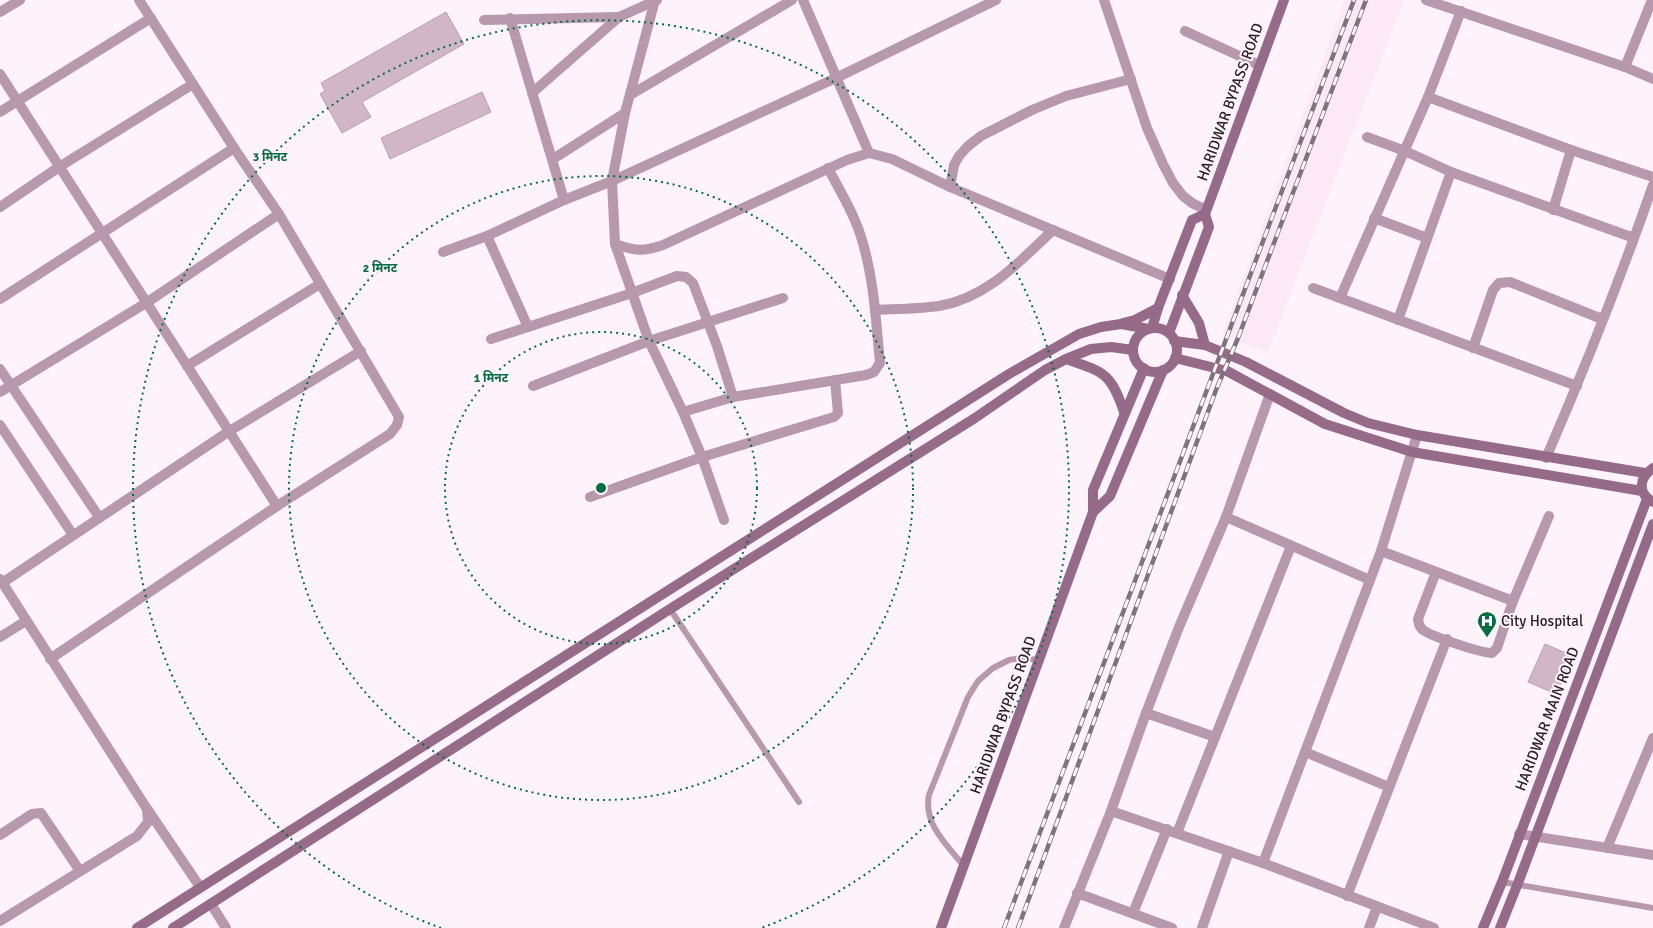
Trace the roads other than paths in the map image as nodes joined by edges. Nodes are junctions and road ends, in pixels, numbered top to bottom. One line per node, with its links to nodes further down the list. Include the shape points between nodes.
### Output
1 (20, 0): 12 (street)
2 (139, 0): 14 (street)
3 (792, 0): 26 (street)
4 (803, 0): 21 (street)
5 (996, 0): 21 (street)
6 (1104, 0): 22 (street)
7 (1284, 0): 18 (main road, HARIDWAR BYPASS ROAD)
8 (1426, 0): 11 (street)
9 (1652, 0): 19 (street)
10 (655, 1): 13 (street); 26 (street)
11 (1460, 11): 19 (street); 27 (street)
12 (0, 12)
13 (619, 17): 15 (street); 25 (street)
14 (151, 18): 24 (street); 28 (street)
15 (510, 18): 16 (street); 25 (street)
16 (484, 20)
17 (1185, 31): 18 (street)
18 (1259, 65): 47 (main road, HARIDWAR BYPASS ROAD)
19 (1626, 67): 23 (street)
20 (0, 74): 28 (street)
21 (838, 77): 35 (street); 41 (street)
22 (1131, 79): 43 (street, via 1066,96 981,136 959,156 954,166); 47 (street, via 1147,128 1173,183 1192,203)
23 (1653, 79)
24 (193, 84): 32 (street); 37 (street)
25 (532, 93): 36 (street)
26 (630, 94): 30 (street)
27 (1428, 97): 33 (street); 34 (street)
28 (18, 101): 29 (street); 37 (street)
29 (0, 112)
30 (625, 113): 36 (street); 41 (street)
31 (1367, 137): 34 (street)
32 (234, 148): 48 (street); 51 (street)
33 (1571, 150): 40 (street); 46 (street)
34 (1404, 151): 39 (street); 49 (street)
35 (869, 153): 38 (street); 43 (street, via 892,159)
36 (553, 159): 44 (street)
37 (59, 167): 45 (street); 51 (street)
38 (828, 168): 55 (street, via 663,245 646,251 631,250); 67 (street, via 862,238)
39 (1451, 172): 46 (street); 53 (street)
40 (1653, 177)
41 (612, 181): 44 (street); 55 (street)
42 (1653, 185): 54 (street)
43 (950, 187): 50 (street)
44 (564, 200): 52 (street)
45 (0, 206)
46 (1553, 210): 54 (street)
47 (1205, 212): 57 (main road, via 1192,220); 61 (main road, HARIDWAR BYPASS ROAD, via 1209,227)
48 (278, 214): 58 (street); 65 (street)
49 (1374, 218): 53 (street); 63 (street)
50 (1053, 230): 57 (street); 67 (street, via 1007,274 984,290 963,300 938,306)
51 (102, 234): 64 (street); 65 (street)
52 (486, 236): 56 (street); 72 (street)
53 (1427, 238): 69 (street)
54 (1634, 238): 68 (street)
55 (615, 244): 60 (street)
56 (443, 252)
57 (1170, 279): 66 (main road)
58 (320, 284): 79 (street); 83 (street)
59 (1313, 288): 63 (street)
60 (632, 293): 70 (street, via 677,276 686,277 693,283); 72 (street); 76 (street)
61 (1182, 295): 74 (main road, HARIDWAR BYPASS ROAD); 77 (main road, via 1199,324)
62 (783, 298): 70 (street)
63 (1340, 298): 69 (street)
64 (0, 299)
65 (146, 303): 83 (street); 88 (street)
66 (1158, 308): 71 (main road); 73 (main road)
67 (875, 310): 87 (street, via 880,363 878,369 866,375)
68 (1602, 319): 78 (street, via 1510,282 1499,283 1493,290); 90 (street)
69 (1398, 320): 78 (street)
70 (707, 321): 76 (street); 93 (street)
71 (1121, 324): 73 (main road); 146 (main road, via 1080,334 1009,374)
72 (528, 327): 75 (street)
73 (1151, 328): 74 (main road, via 1160,328); 80 (main road, via 1139,334)
74 (1172, 337): 77 (main road); 81 (main road, via 1176,349)
75 (491, 339)
76 (649, 341): 89 (street); 94 (street)
77 (1205, 345): 98 (main road, via 1246,362 1344,413 1368,423)
78 (1473, 348): 90 (street)
79 (361, 350): 97 (street); 105 (street, via 399,417 397,425 390,434)
80 (1133, 350): 82 (main road, via 1111,347 1091,349); 84 (main road, via 1136,360)
81 (1175, 358): 86 (main road); 92 (main road, via 1228,371)
82 (1066, 359): 95 (main road, via 1105,375 1117,391); 119 (main road)
83 (187, 366): 97 (street)
84 (1144, 368): 86 (main road); 95 (main road, HARIDWAR BYPASS ROAD)
85 (0, 369): 88 (street)
86 (1163, 370): 106 (main road, HARIDWAR BYPASS ROAD, via 1110,496)
87 (835, 380): 93 (street); 100 (street, via 838,413 834,417)
88 (10, 385): 91 (street); 108 (street)
89 (533, 386)
90 (1577, 386): 101 (street)
91 (0, 392)
92 (1270, 394): 99 (main road, via 1325,424); 109 (street)
93 (733, 397): 94 (street)
94 (683, 412): 100 (street)
95 (1124, 412): 106 (main road, HARIDWAR BYPASS ROAD, via 1093,490)
96 (0, 425): 112 (street)
97 (228, 432): 105 (street); 108 (street)
98 (1417, 435): 99 (street); 101 (main road)
99 (1412, 452): 104 (main road); 114 (street)
100 (702, 457): 103 (street); 110 (street)
101 (1546, 458): 102 (main road)
102 (1649, 471): 104 (main road, HARIDWAR MAIN ROAD, via 1641,482)
103 (590, 497)
104 (1647, 497): 135 (main road, HARIDWAR MAIN ROAD)
105 (277, 506): 123 (street)
106 (1093, 512): 124 (main road, HARIDWAR BYPASS ROAD)
107 (1549, 516): 118 (street)
108 (99, 517): 112 (street)
109 (1226, 517): 113 (street); 125 (street)
110 (724, 520)
111 (1653, 524): 137 (main road, HARIDWAR MAIN ROAD)
112 (73, 535): 117 (street)
113 (1291, 546): 116 (street); 126 (street)
114 (1381, 551): 115 (street); 116 (street)
115 (1436, 572): 118 (street); 122 (street, via 1418,619 1419,626 1424,631)
116 (1370, 580): 128 (street)
117 (1, 581): 120 (street)
118 (1513, 601): 122 (street, via 1497,648 1492,653 1485,653)
119 (670, 609): 131 (lane); 149 (main road)
120 (26, 621): 121 (street); 123 (street)
121 (0, 637)
122 (1447, 639): 130 (street)
123 (50, 659): 132 (street)
124 (1039, 660): 142 (main road, HARIDWAR BYPASS ROAD); 142 (lane, via 1009,660 993,668 978,681 968,697 929,795 927,805 934,829)
125 (1146, 713): 126 (street); 133 (street)
126 (1215, 737): 134 (street)
127 (1653, 738): 129 (street)
128 (1305, 752): 130 (street); 141 (street)
129 (1650, 753): 138 (street)
130 (1389, 787): 148 (street)
131 (799, 802)
132 (147, 809): 143 (street, via 148,822 140,832); 146 (street)
133 (1111, 811): 134 (street); 147 (street)
134 (1172, 831): 139 (street); 152 (street)
135 (1519, 834): 137 (street); 144 (main road, HARIDWAR MAIN ROAD)
136 (0, 835): 143 (street, via 32,814 41,813)
137 (1535, 837): 138 (street); 145 (main road, HARIDWAR MAIN ROAD)
138 (1607, 848): 140 (street)
139 (1229, 851): 141 (street); 160 (street)
140 (1653, 855)
141 (1263, 863): 148 (street)
142 (964, 866): 157 (main road, HARIDWAR BYPASS ROAD)
143 (80, 871): 153 (street)
144 (1502, 882): 145 (lane); 163 (main road, HARIDWAR MAIN ROAD)
145 (1518, 883): 151 (lane); 164 (main road, HARIDWAR MAIN ROAD)
146 (200, 887): 154 (main road)
147 (1077, 893): 152 (street); 158 (street)
148 (1347, 896): 150 (street)
149 (211, 904): 155 (main road); 156 (street)
150 (1377, 907): 161 (street); 162 (street)
151 (1653, 908)
152 (1133, 913): 159 (street)
153 (0, 921)
154 (137, 928)
155 (173, 928)
156 (226, 928)
157 (941, 928)
158 (1064, 928)
159 (1172, 928)
160 (1202, 928)
161 (1368, 928)
162 (1434, 928)
163 (1483, 928)
164 (1500, 928)

